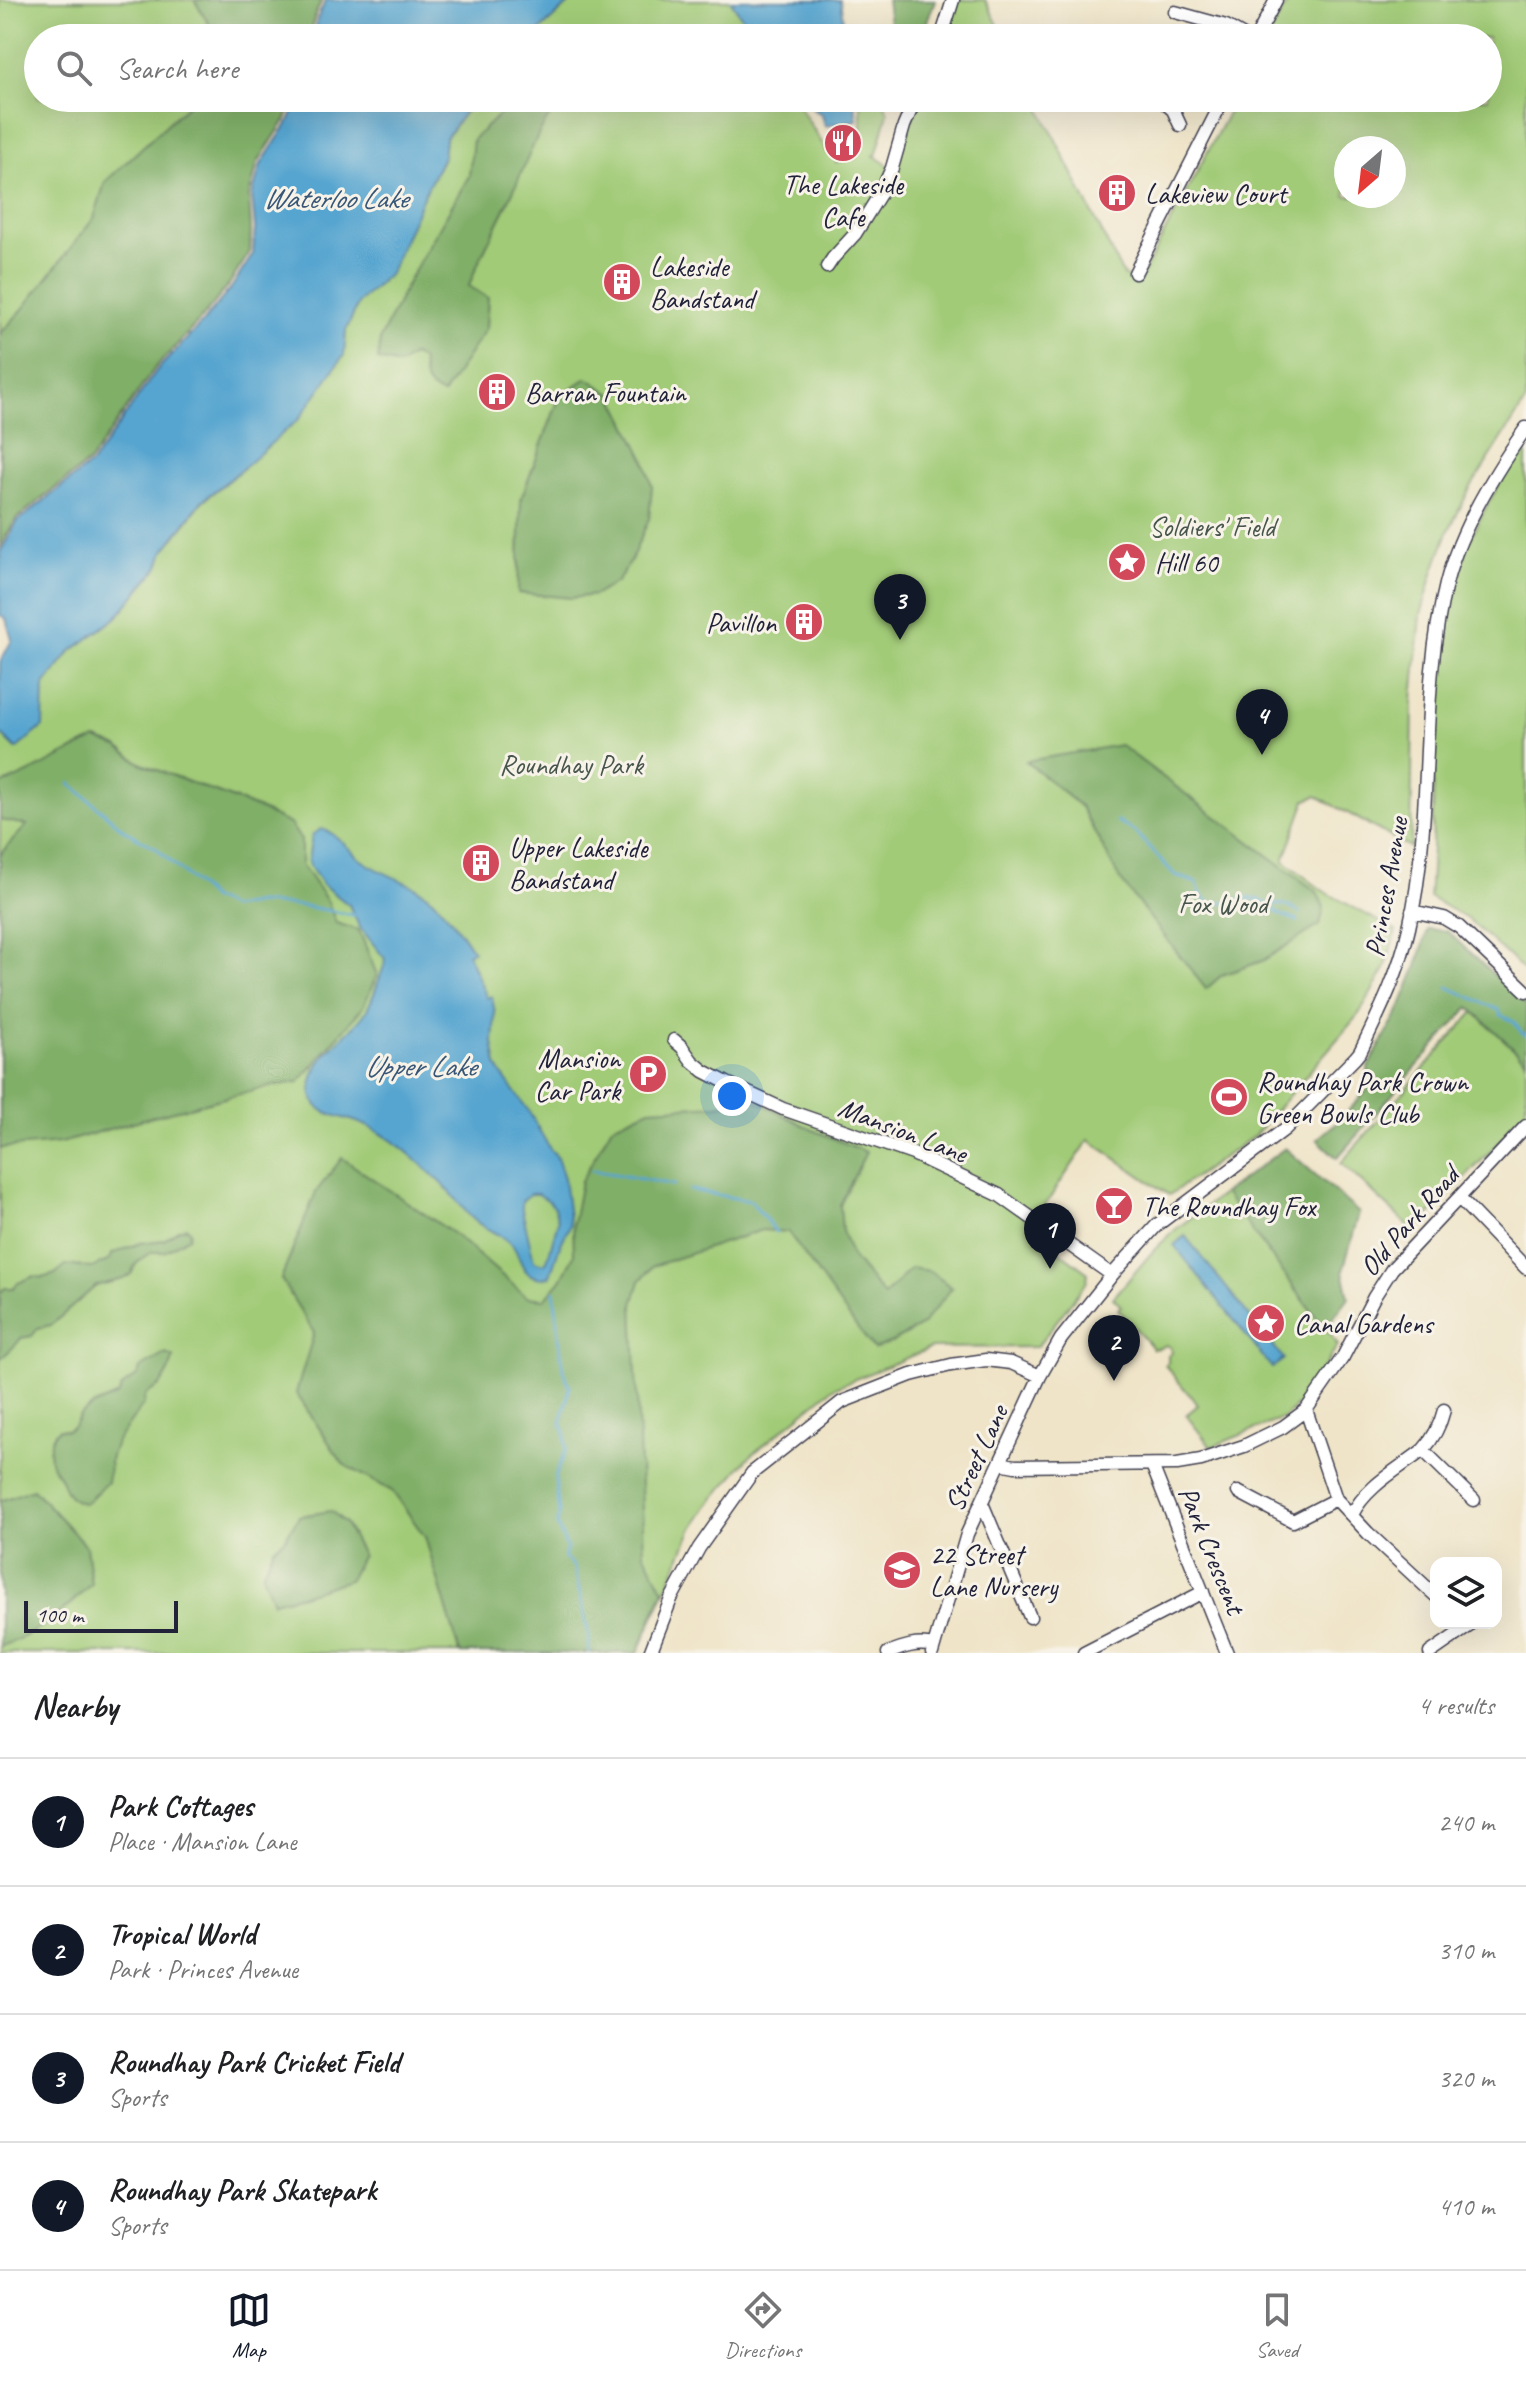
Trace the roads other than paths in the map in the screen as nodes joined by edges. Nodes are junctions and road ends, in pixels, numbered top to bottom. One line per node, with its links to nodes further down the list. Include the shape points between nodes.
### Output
1 (953, 0): 4 (street)
2 (1276, 0): 6 (street)
3 (1175, 12): 5 (street)
4 (945, 24)
5 (1219, 24)
6 (1263, 24)
7 (910, 112): 11 (street, via 872,209)
8 (1174, 112): 10 (street)
9 (1217, 112): 12 (street)
10 (1180, 125)
11 (827, 267)
12 (1135, 273)
13 (1526, 428): 14 (street, Princes Avenue, via 1471,518 1446,582 1433,651)
14 (1412, 911): 15 (street, via 1459,927); 20 (street, Princes Avenue, via 1392,986 1360,1052 1285,1129 1157,1225)
15 (1526, 991)
16 (674, 1040): 20 (street, Mansion Lane, via 704,1071 727,1083 793,1113 913,1154 997,1194)
17 (1526, 1126): 18 (street, Old Park Road)
18 (1459, 1198): 19 (street); 22 (street, Old Park Road, via 1392,1269)
19 (1526, 1268)
20 (1112, 1275): 21 (street, Princes Avenue, via 1061,1339)
21 (1040, 1376): 25 (street, Street Lane); 37 (street, via 1011,1363 986,1360 911,1375 842,1402 744,1483 692,1561)
22 (1306, 1410): 26 (street, Old Park Road, via 1244,1446 1201,1460); 28 (street)
23 (1444, 1410): 24 (street)
24 (1423, 1450): 29 (street); 31 (street, via 1370,1490)
25 (1000, 1463): 26 (street, Old Park Road); 30 (street, Street Lane)
26 (1152, 1465): 33 (street, Park Crescent)
27 (1238, 1492): 28 (street, via 1293,1521)
28 (1336, 1499): 31 (street)
29 (1474, 1500)
30 (982, 1503): 34 (street); 36 (street, Street Lane, via 967,1534)
31 (1352, 1515): 32 (street)
32 (1430, 1590)
33 (1203, 1592): 39 (street); 40 (street, Park Crescent)
34 (1030, 1617)
35 (1465, 1629): 41 (street)
36 (933, 1649): 38 (street, via 923,1643)
37 (650, 1653)
38 (888, 1653)
39 (1084, 1653)
40 (1227, 1653)
41 (1430, 1653)

